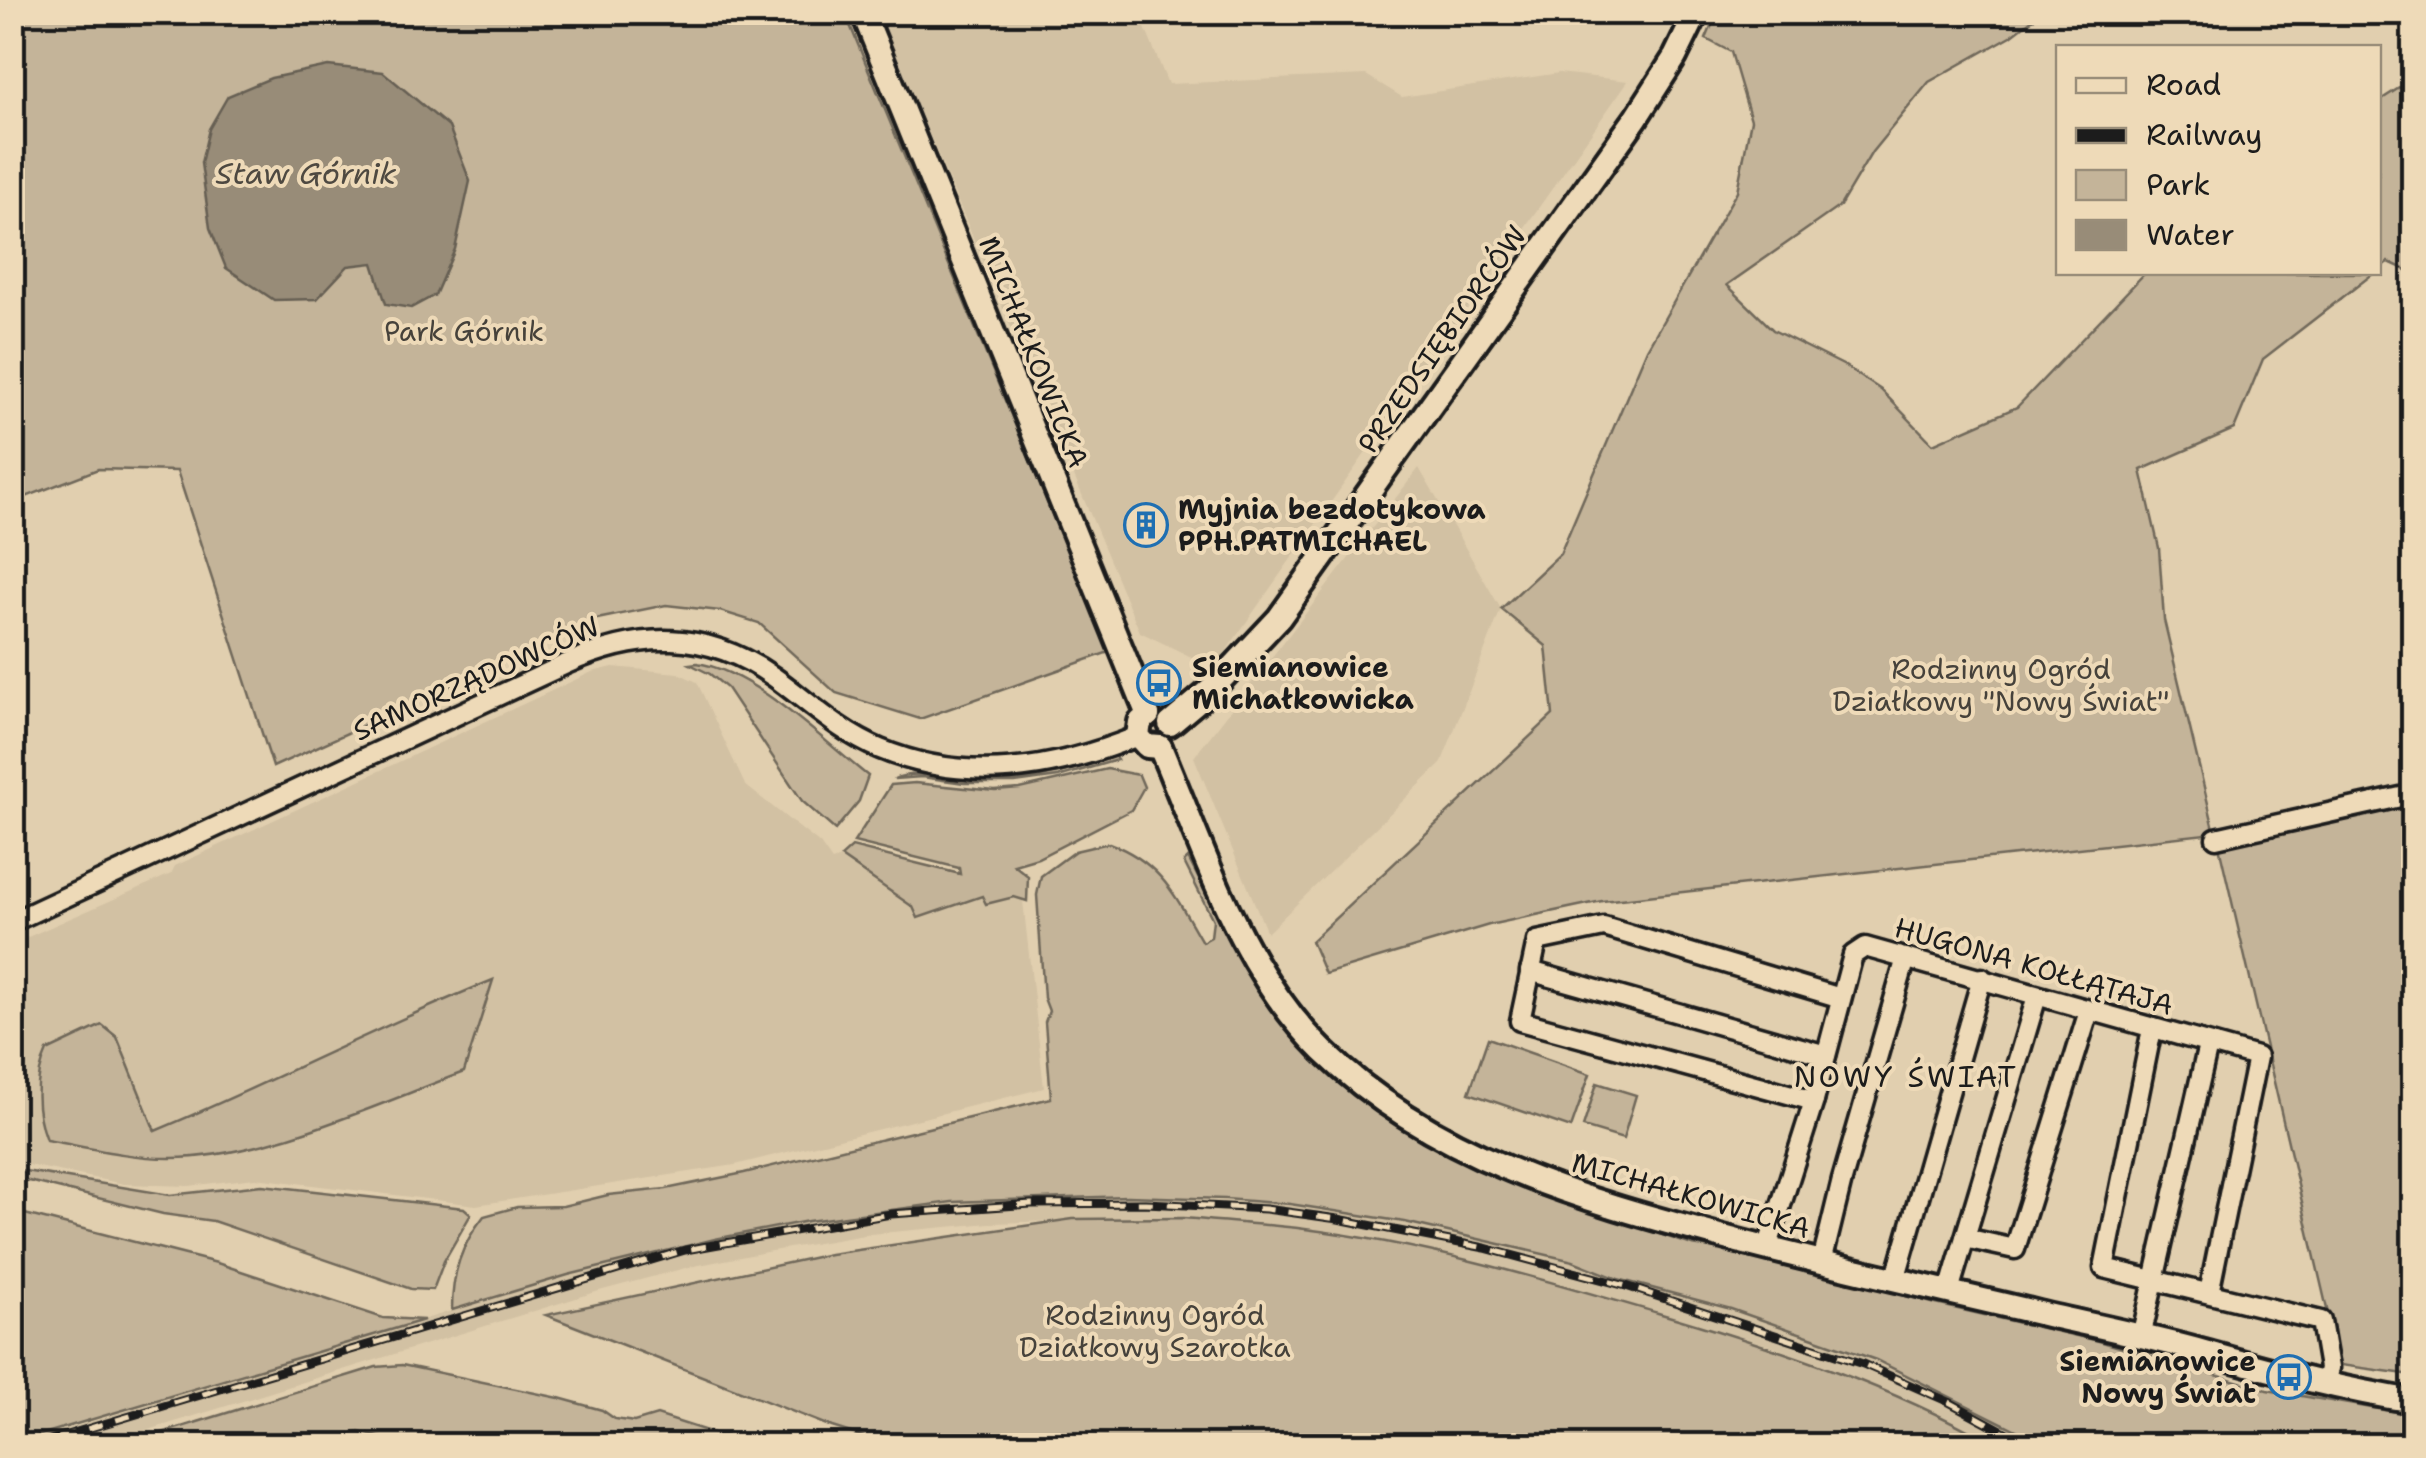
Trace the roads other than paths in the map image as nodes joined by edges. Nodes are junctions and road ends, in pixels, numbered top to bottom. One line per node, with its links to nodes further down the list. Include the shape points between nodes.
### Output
1 (862, 12): 3 (street, MICHAŁKOWICKA)
2 (1697, 12): 3 (street, PRZEDSIĘBIORCÓW, via 1636,118 1290,604 1182,718)
3 (1154, 730): 6 (street, SAMORZĄDOWCÓW, via 1033,768 939,766 861,740 729,652 677,640 619,643); 18 (street, MICHAŁKOWICKA, via 1260,973 1292,1018 1350,1075 1422,1123 1530,1178)
4 (2414, 794): 5 (street)
5 (2216, 838)
6 (12, 922)
7 (1906, 958): 9 (street, HUGONA KOŁŁĄTAJA); 11 (street, HUGONA KOŁŁĄTAJA, via 1857,950); 19 (street)
8 (1530, 971): 11 (street, via 1537,941 1604,927); 15 (street); 16 (street, via 1520,1021)
9 (1982, 978): 10 (street, HUGONA KOŁŁĄTAJA); 20 (street)
10 (2038, 996): 12 (street, HUGONA KOŁŁĄTAJA); 17 (street)
11 (1841, 998): 15 (street, HUGONA KOŁŁĄTAJA)
12 (2088, 1010): 13 (street, HUGONA KOŁŁĄTAJA); 17 (street, via 2015,1249)
13 (2152, 1029): 14 (street, HUGONA KOŁŁĄTAJA); 21 (street, via 2104,1268)
14 (2208, 1045): 21 (street); 23 (street, HUGONA KOŁŁĄTAJA, via 2257,1057)
15 (1826, 1056): 16 (street, HUGONA KOŁŁĄTAJA)
16 (1814, 1101): 18 (street, HUGONA KOŁŁĄTAJA)
17 (1964, 1238): 22 (street)
18 (1767, 1249): 19 (street, MICHAŁKOWICKA)
19 (1822, 1262): 20 (street, MICHAŁKOWICKA)
20 (1895, 1280): 22 (street, MICHAŁKOWICKA)
21 (2154, 1280): 23 (street); 24 (street)
22 (1948, 1291): 24 (street, MICHAŁKOWICKA)
23 (2209, 1292): 25 (street, via 2321,1321)
24 (2141, 1337): 25 (street, MICHAŁKOWICKA)
25 (2325, 1385): 26 (street, MICHAŁKOWICKA)
26 (2414, 1401)

